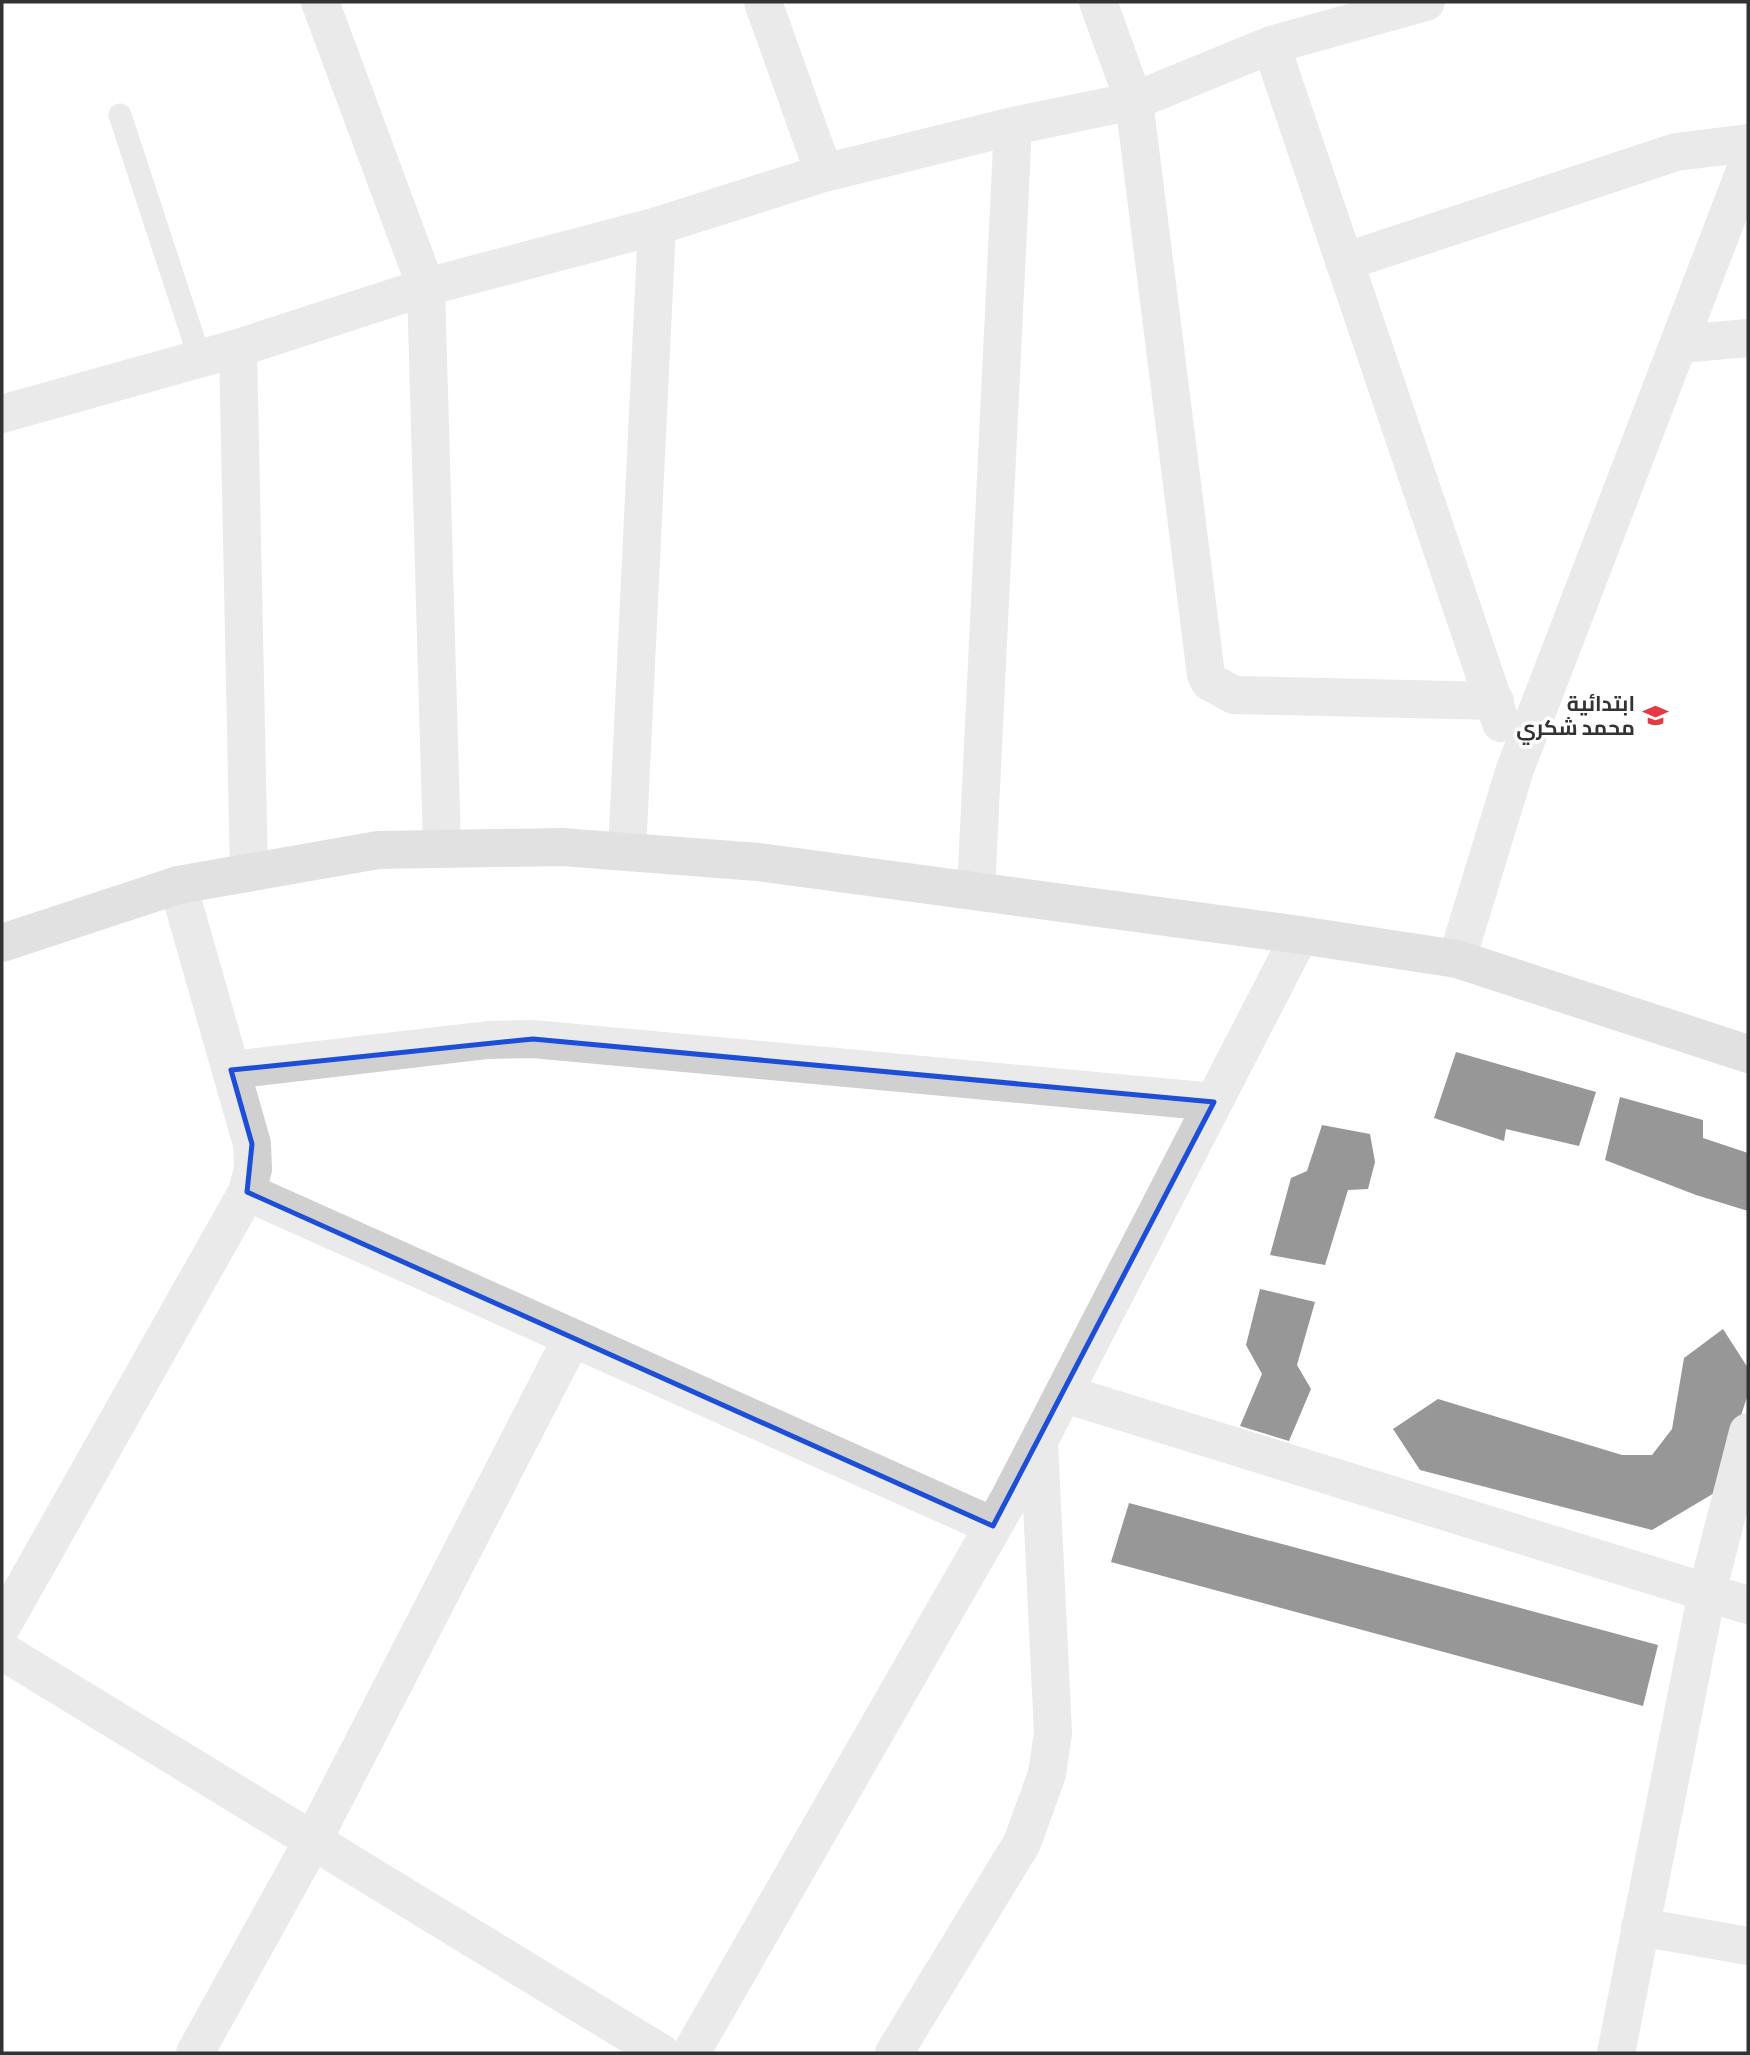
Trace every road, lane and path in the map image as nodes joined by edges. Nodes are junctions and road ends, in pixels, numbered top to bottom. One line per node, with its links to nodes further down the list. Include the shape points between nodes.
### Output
1 (320, 2): 13 (street)
2 (762, 2): 10 (street)
3 (1098, 2): 6 (street)
4 (1405, 5): 5 (street)
5 (1271, 45): 6 (street); 12 (street)
6 (1134, 101): 8 (street); 19 (street, via 1210,682 1234,695)
7 (120, 115): 17 (lane)
8 (1013, 126): 10 (street); 25 (street)
9 (1748, 160): 12 (street, via 1676,152); 15 (street)
10 (824, 173): 11 (street)
11 (657, 226): 13 (street); 22 (street)
12 (1344, 262): 19 (street)
13 (426, 286): 16 (street); 21 (street)
14 (1748, 338): 15 (street)
15 (1681, 344): 20 (street)
16 (238, 348): 17 (street); 23 (street)
17 (200, 359): 18 (street)
18 (2, 414)
19 (1494, 701): 20 (street)
20 (1515, 769): 28 (street)
21 (442, 848): 22 (street, via 562,847); 23 (street, via 378,850)
22 (627, 852): 25 (street, via 758,862)
23 (249, 873): 24 (street)
24 (178, 886): 27 (street); 30 (street)
25 (976, 891): 26 (street)
26 (1300, 935): 28 (street); 31 (street)
27 (2, 943)
28 (1457, 959): 29 (street)
29 (1748, 1054)
30 (231, 1070): 31 (street, via 488,1040 533,1039); 32 (street, via 252,1144 253,1169)
31 (1214, 1102): 34 (street)
32 (247, 1192): 33 (street); 40 (street)
33 (572, 1338): 37 (street); 42 (street)
34 (1065, 1394): 36 (street); 38 (street)
35 (1748, 1432): 38 (street)
36 (1039, 1442): 37 (street); 48 (street, via 1053,1733 1047,1774 1022,1843)
37 (993, 1526): 47 (street)
38 (1707, 1592): 39 (street); 43 (street)
39 (1748, 1605)
40 (2, 1626)
41 (2, 1651): 42 (street)
42 (312, 1842): 45 (street); 46 (street)
43 (1640, 1927): 44 (street); 49 (street)
44 (1748, 1946)
45 (195, 2053)
46 (661, 2053)
47 (691, 2053)
48 (894, 2053)
49 (1616, 2053)

